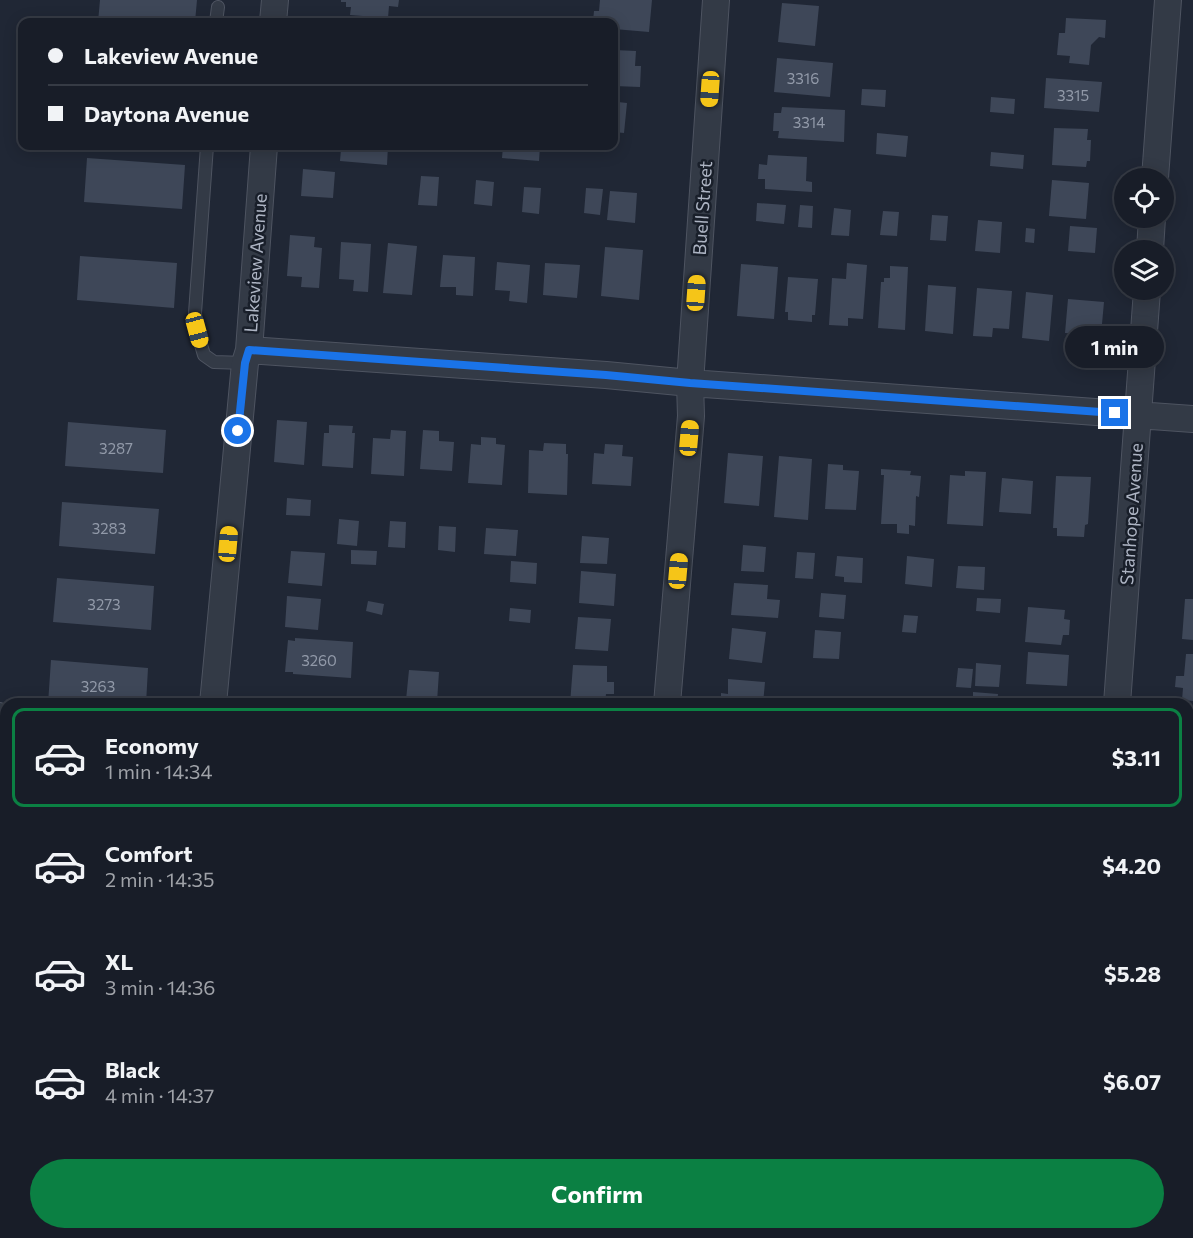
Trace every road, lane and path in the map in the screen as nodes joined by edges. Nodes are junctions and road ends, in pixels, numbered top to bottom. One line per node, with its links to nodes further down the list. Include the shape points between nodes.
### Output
1 (275, 0): 6 (street)
2 (716, 0): 12 (street, Buell Street)
3 (1168, 0): 9 (street)
4 (218, 7): 5 (lane)
5 (217, 18)
6 (273, 18)
7 (207, 150): 11 (lane, via 197,330 204,355 214,362)
8 (264, 150): 11 (street, Lakeview Avenue)
9 (1156, 168)
10 (1146, 300): 13 (street, Stanhope Avenue)
11 (247, 357): 12 (street, via 606,375); 15 (street, Lakeview Avenue)
12 (690, 383): 13 (street); 16 (street, Buell Street, via 691,416)
13 (1138, 415): 14 (street); 17 (street, Stanhope Avenue)
14 (1193, 419)
15 (214, 698)
16 (668, 698)
17 (1117, 698)

